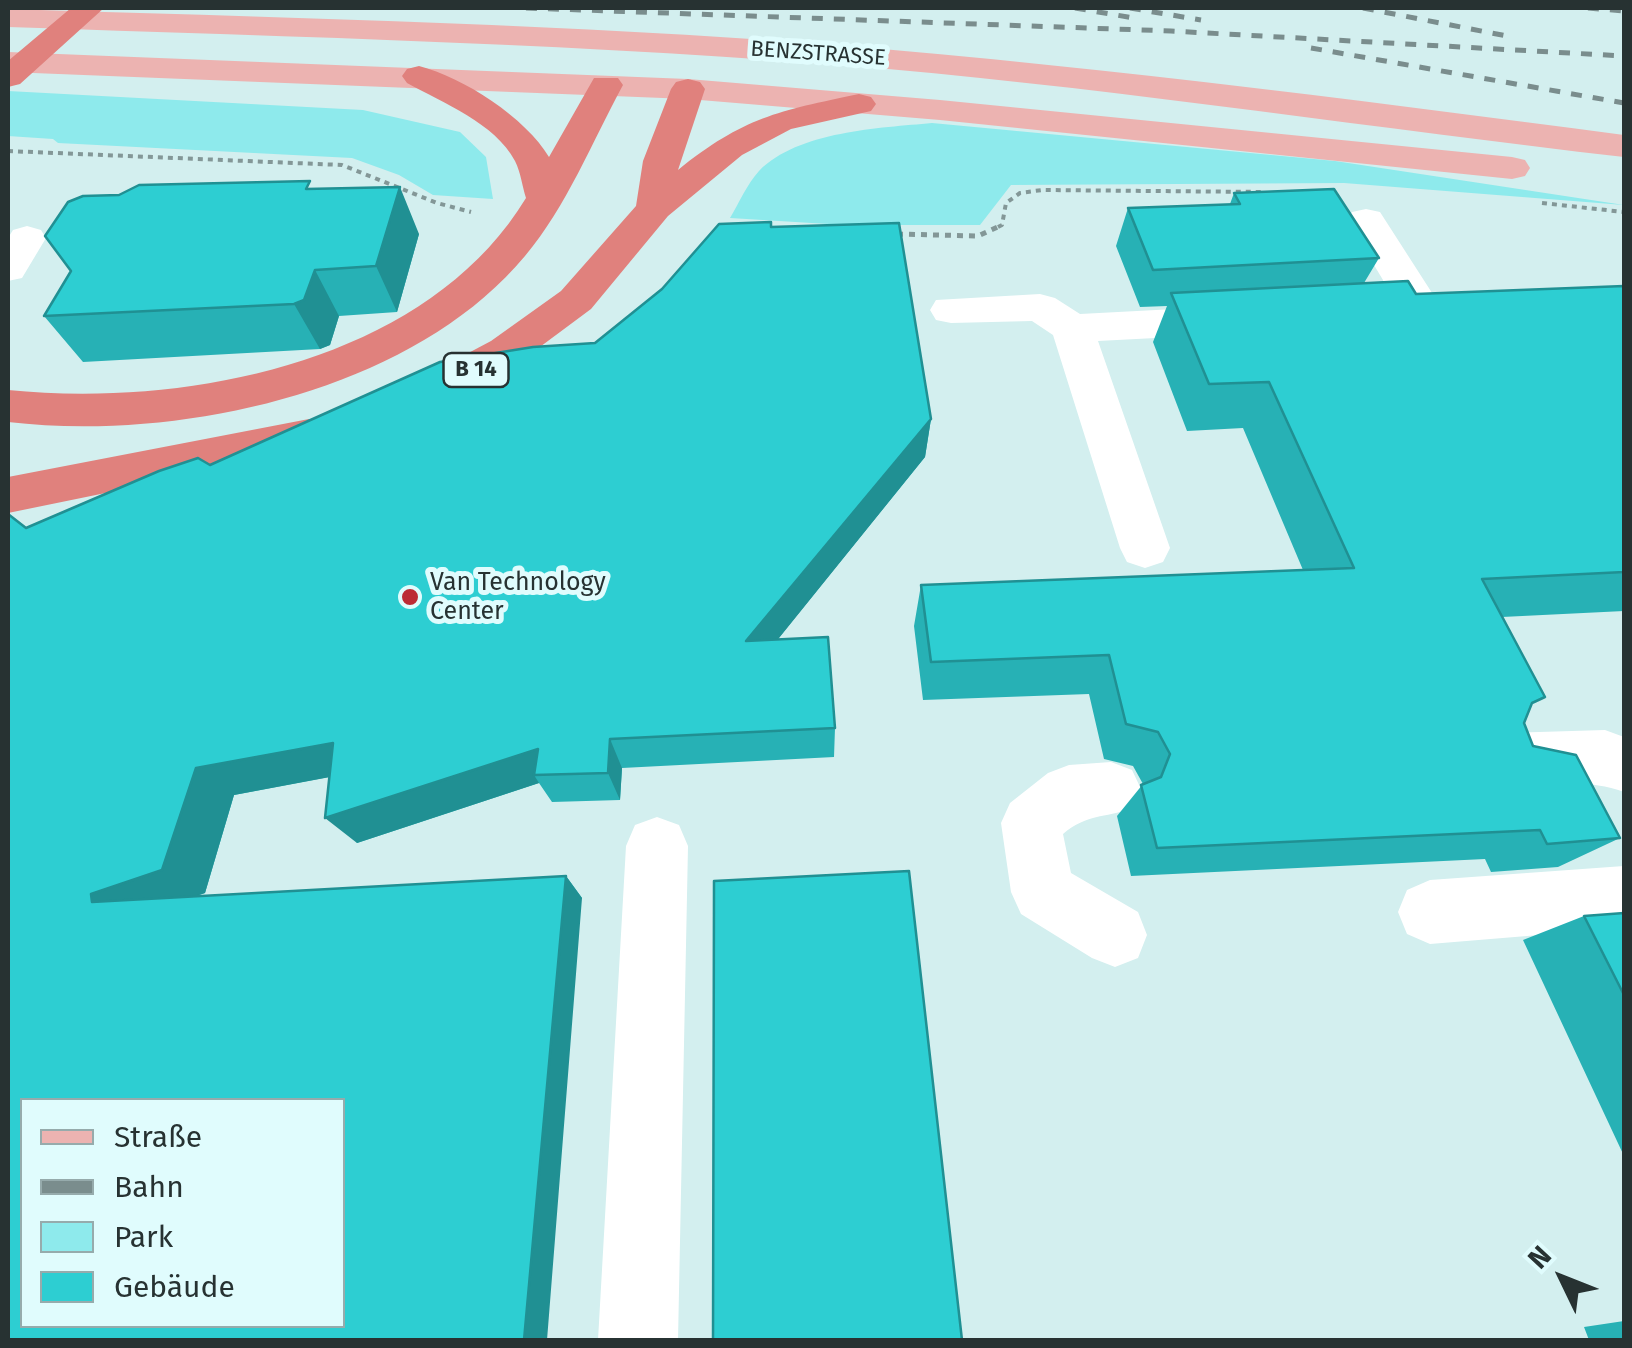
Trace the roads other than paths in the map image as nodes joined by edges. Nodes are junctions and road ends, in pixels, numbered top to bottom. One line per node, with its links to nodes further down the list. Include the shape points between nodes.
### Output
1 (40, 8): 4 (highway)
2 (89, 8): 7 (highway)
3 (8, 18): 5 (main road, BENZSTRASSE)
4 (8, 28)
5 (450, 33): 6 (main road, BENZSTRASSE); 8 (main road, via 477,50 478,58)
6 (662, 44): 9 (main road); 10 (main road); 12 (main road, BENZSTRASSE, via 971,67)
7 (14, 67): 8 (main road, BENZSTRASSE)
8 (420, 76): 9 (main road, BENZSTRASSE); 14 (highway, via 517,138 540,173)
9 (606, 85): 10 (main road, BENZSTRASSE); 14 (highway)
10 (688, 90): 11 (main road, BENZSTRASSE); 15 (highway, via 661,161)
11 (859, 104): 13 (main road, BENZSTRASSE); 15 (highway, B 14, via 751,133)
12 (1624, 146)
13 (1624, 180)
14 (544, 196): 22 (highway, via 512,248 454,300 342,360 225,397 142,410)
15 (655, 208): 21 (highway, B 14, via 576,300 506,352)
16 (1366, 220): 18 (lane)
17 (951, 310): 20 (lane, via 1040,307)
18 (1422, 310)
19 (1267, 318): 20 (lane)
20 (1072, 328): 25 (lane)
21 (408, 402)
22 (8, 406)
23 (342, 426): 24 (highway, via 246,451)
24 (8, 494)
25 (1145, 548)
26 (1506, 760): 27 (lane, via 1606,756)
27 (1624, 765)
28 (1111, 789): 32 (lane, via 1069,792 1031,822 1043,892)
29 (657, 846): 33 (lane)
30 (1624, 897): 31 (lane)
31 (1430, 912)
32 (1114, 935)
33 (638, 1340)

